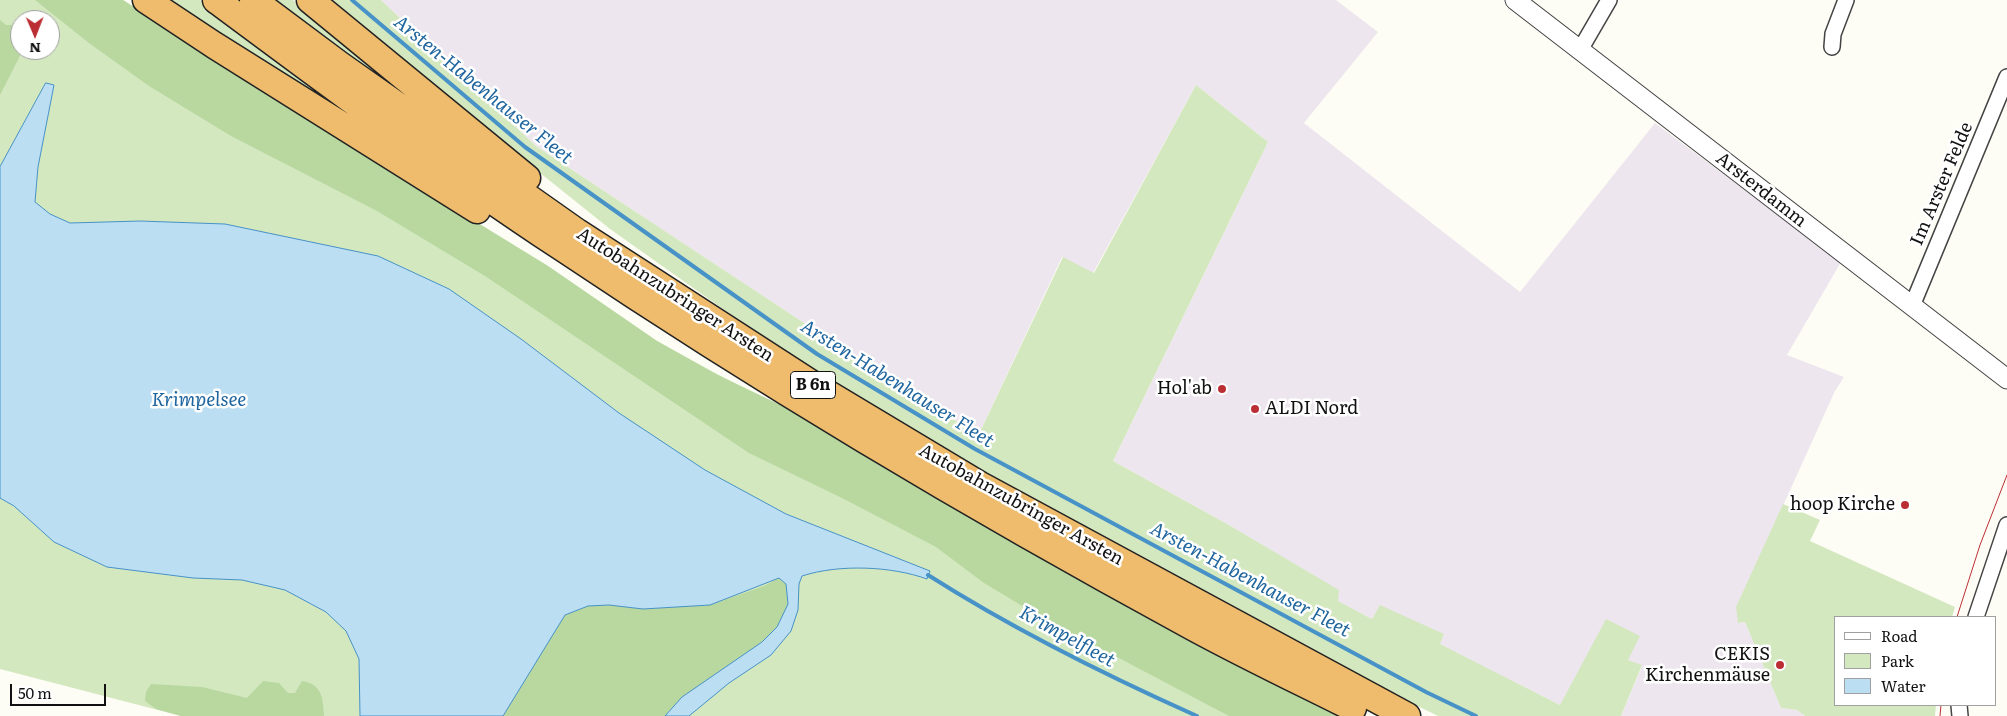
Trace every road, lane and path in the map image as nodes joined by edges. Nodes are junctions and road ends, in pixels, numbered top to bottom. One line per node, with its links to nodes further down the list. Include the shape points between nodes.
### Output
1 (146, 0): 11 (highway, via 480,212 510,227)
2 (216, 0): 11 (highway, Autobahnzubringer Arsten / B 6n, via 362,108)
3 (253, 0): 11 (highway, Autobahnzubringer Arsten / B 6n)
4 (310, 0): 11 (highway, via 538,188)
5 (1515, 0): 9 (street, Arsterdamm)
6 (1609, 0): 9 (street)
7 (1846, 0): 8 (street, via 1833,34)
8 (1832, 47)
9 (1580, 50): 12 (street, Arsterdamm)
10 (2007, 78): 12 (street, Im Arster Felde)
11 (568, 239): 16 (highway, Autobahnzubringer Arsten / B 6n, via 780,388 899,461 1192,627); 17 (highway, Autobahnzubringer Arsten / B 6n, via 980,485)
12 (1912, 306): 13 (street, Arsterdamm)
13 (2007, 379)
14 (2007, 526): 15 (street)
15 (1976, 616)
16 (1368, 716)
17 (1407, 716)

